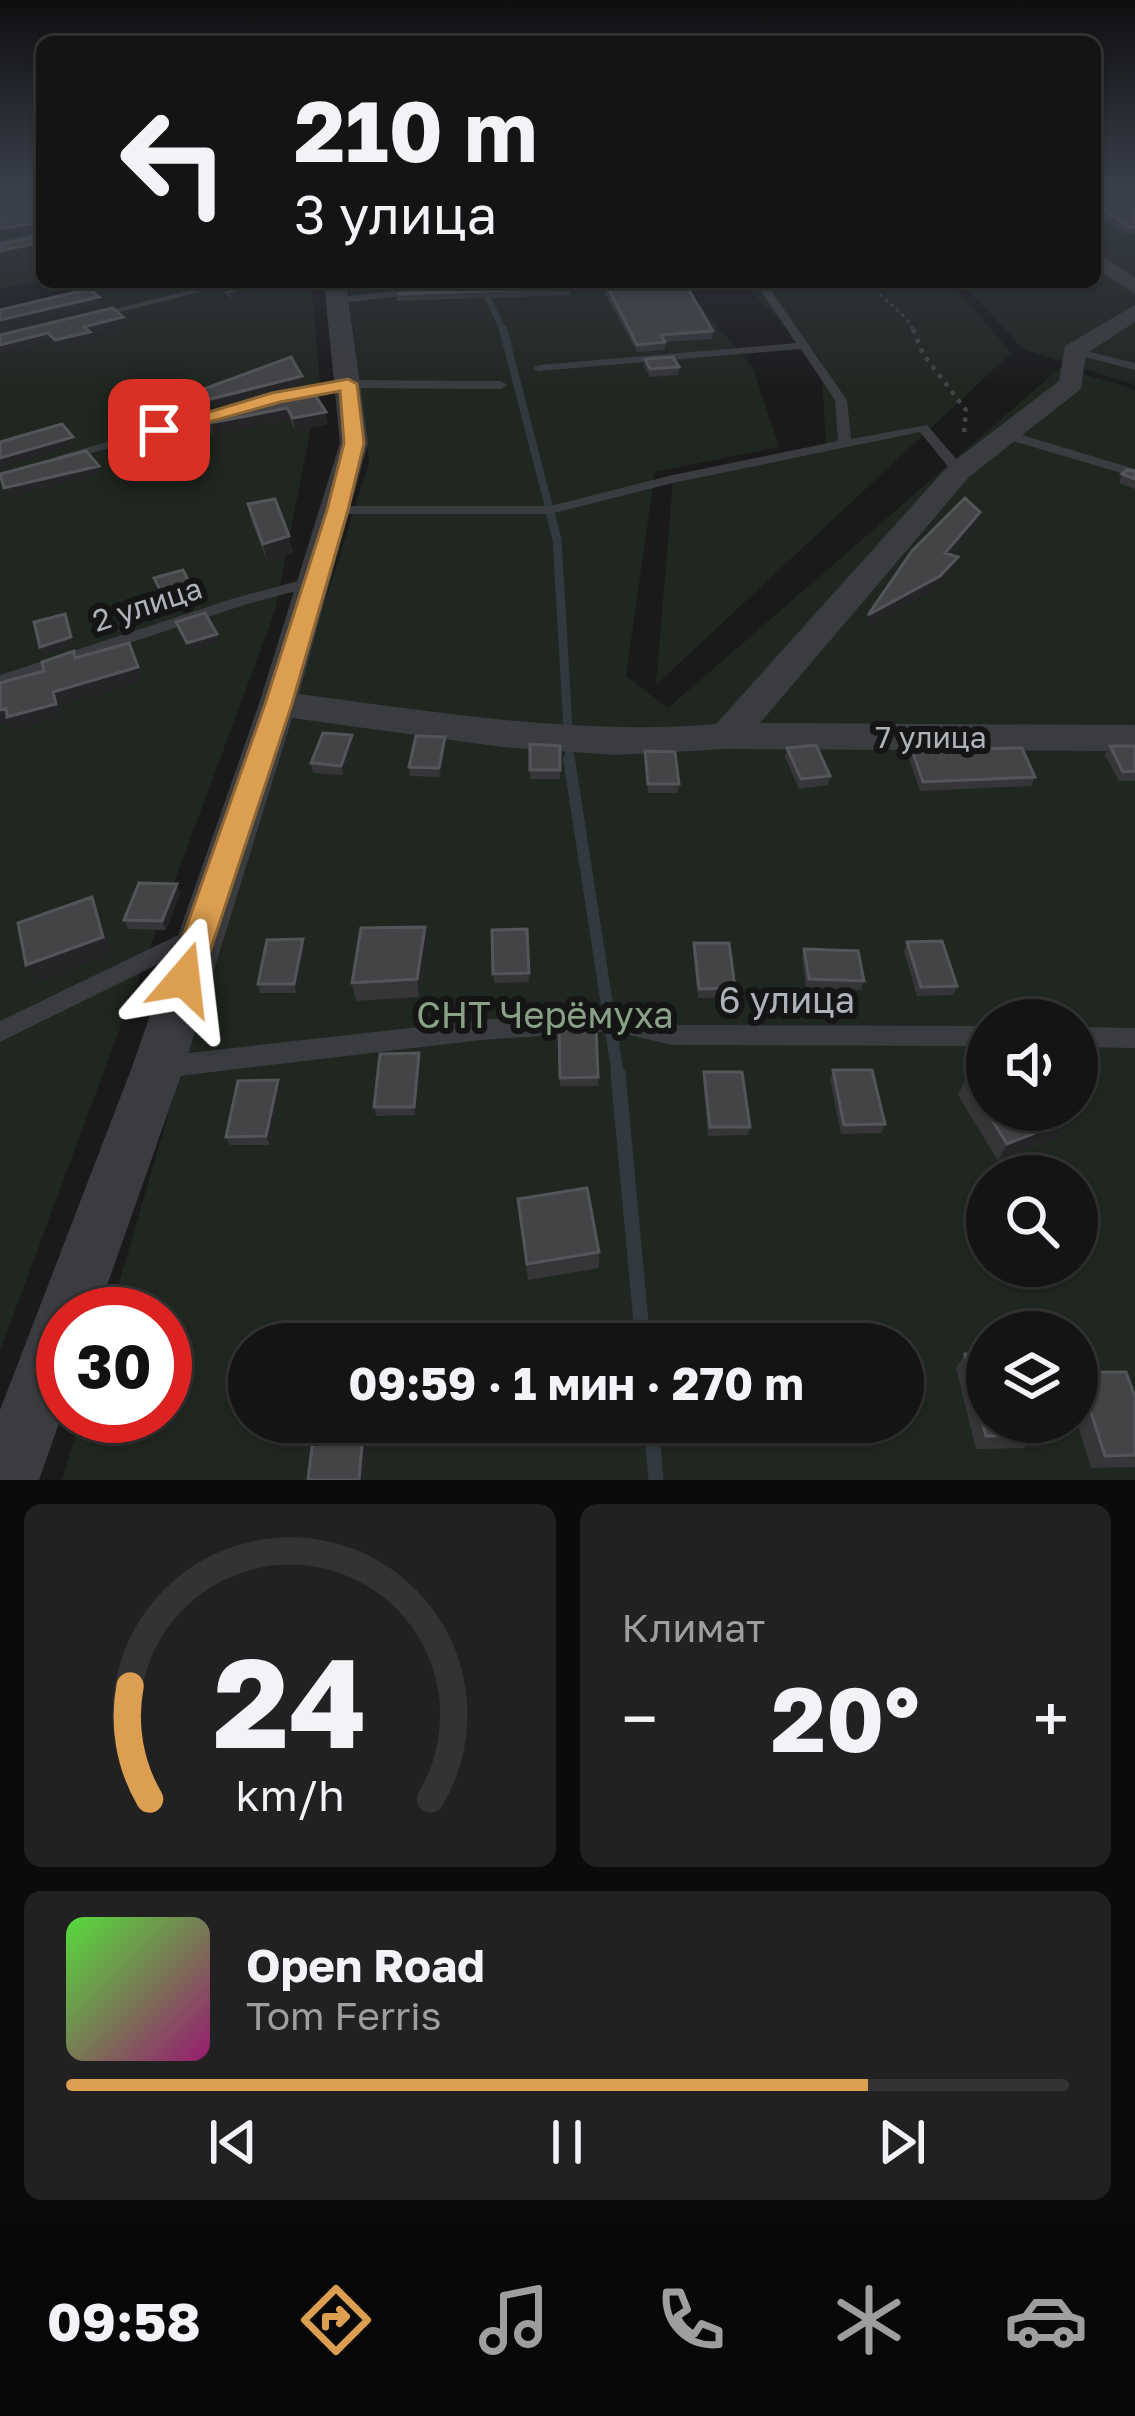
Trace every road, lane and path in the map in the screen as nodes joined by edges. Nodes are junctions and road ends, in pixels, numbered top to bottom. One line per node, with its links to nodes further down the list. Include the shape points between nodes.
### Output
1 (1101, 262): 2 (street)
2 (1135, 287)
3 (210, 288): 9 (lane)
4 (399, 288): 7 (lane)
5 (764, 288): 10 (lane)
6 (874, 288): 21 (path, via 909,319 923,354 966,410)
7 (337, 291): 14 (street)
8 (1135, 313): 11 (street)
9 (86, 317)
10 (801, 346): 13 (lane); 19 (lane, via 842,400)
11 (1074, 351): 12 (lane); 18 (street, via 1072,384)
12 (1135, 367)
13 (539, 368)
14 (348, 384): 15 (lane); 16 (lane); 23 (street, via 354,443)
15 (500, 385)
16 (278, 397)
17 (236, 409): 20 (lane)
18 (1006, 435): 21 (street); 22 (lane)
19 (845, 444): 21 (lane, via 923,428); 23 (lane, via 550,510)
20 (43, 463)
21 (959, 471): 27 (street)
22 (1135, 473)
23 (337, 510): 24 (street)
24 (313, 582): 25 (lane, 2 улица); 26 (street)
25 (0, 681)
26 (278, 704): 27 (street, 7 улица, via 566,739 661,745); 29 (street)
27 (727, 736): 28 (street, 7 улица)
28 (1135, 738)
29 (198, 935): 30 (lane); 34 (street)
30 (0, 1032)
31 (966, 1036): 34 (lane, 6 улица, via 672,1035 613,1021)
32 (1098, 1037): 33 (lane)
33 (1135, 1038)
34 (158, 1067): 35 (street)
35 (77, 1287)
36 (36, 1398): 37 (street)
37 (6, 1480)

